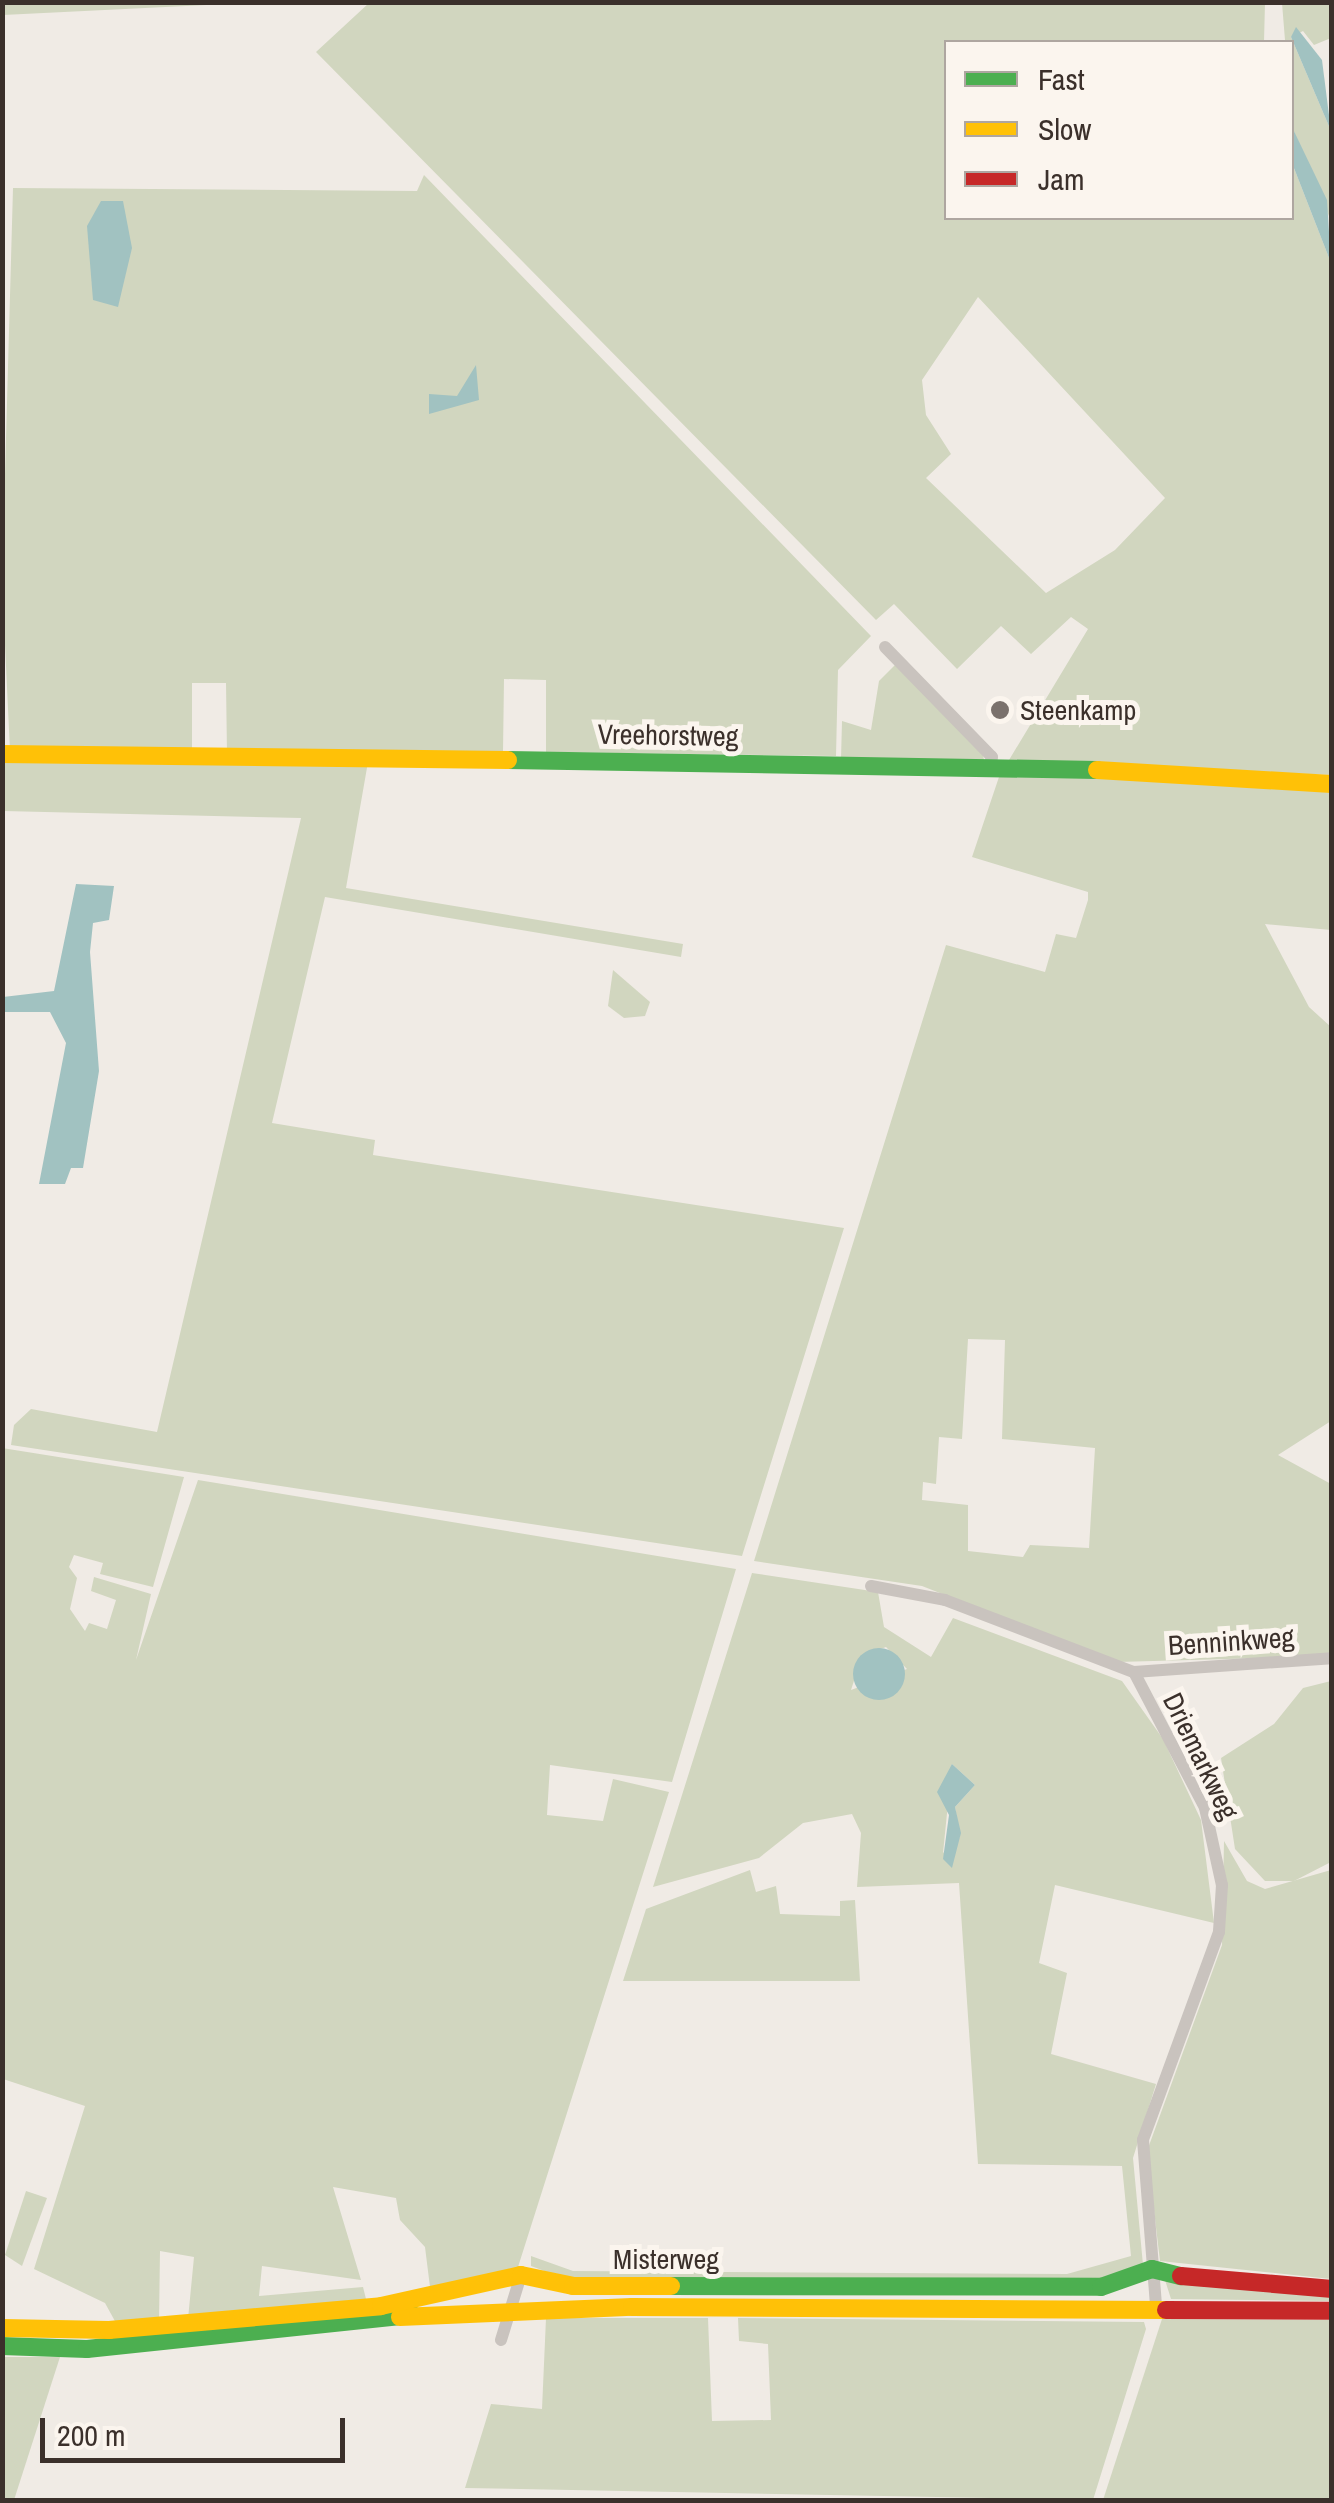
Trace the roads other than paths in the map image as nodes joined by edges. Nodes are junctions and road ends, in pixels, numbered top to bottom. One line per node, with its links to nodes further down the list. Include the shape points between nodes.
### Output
1 (885, 647): 3 (street, via 992,757)
2 (2, 754): 3 (street, Vreehorstweg)
3 (990, 768): 4 (street, Vreehorstweg)
4 (1332, 784)
5 (871, 1586): 7 (street, Driemarkweg, via 946,1600)
6 (1332, 1658): 7 (street, Benninkweg)
7 (1134, 1672): 8 (street, Driemarkweg, via 1205,1808 1222,1885 1219,1932 1144,2140)
8 (1152, 2269): 9 (street, Misterweg, via 1082,2287 573,2286); 10 (street, Misterweg, via 1214,2283); 12 (street, Driemarkweg)
9 (521, 2275): 11 (street); 14 (street, Misterweg, via 381,2306 109,2330)
10 (1332, 2289)
11 (511, 2307): 12 (street, Misterweg); 15 (street); 16 (street, Misterweg, via 87,2349)
12 (1156, 2307): 13 (street, Misterweg)
13 (1332, 2311)
14 (2, 2328)
15 (501, 2340)
16 (2, 2346)

